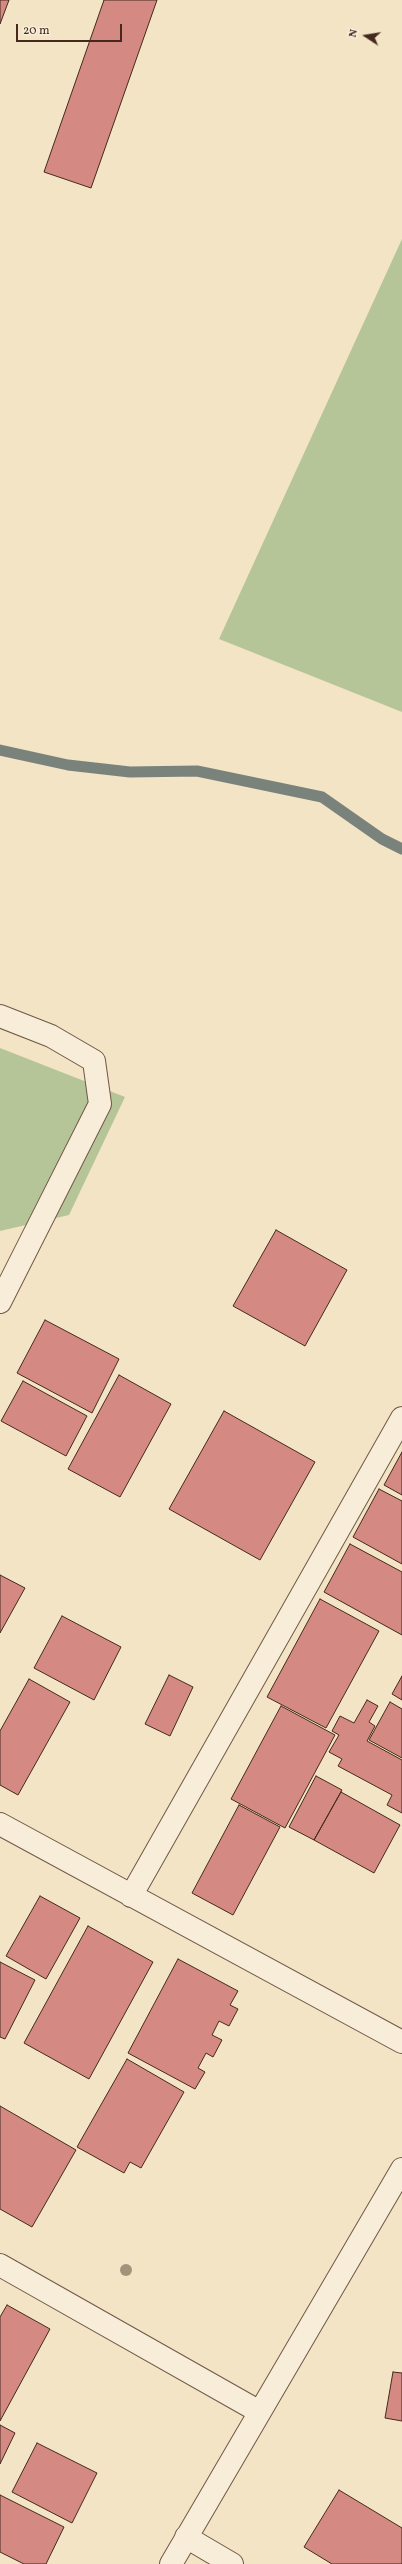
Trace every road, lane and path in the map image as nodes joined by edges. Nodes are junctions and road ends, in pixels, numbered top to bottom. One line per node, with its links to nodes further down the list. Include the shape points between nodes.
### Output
1 (0, 1016): 2 (street, via 51,1036 94,1061 100,1104)
2 (0, 1302)
3 (402, 1418): 5 (street)
4 (0, 1824): 5 (street)
5 (131, 1896): 6 (street)
6 (402, 2042)
7 (402, 2169): 9 (street)
8 (0, 2265): 9 (street)
9 (258, 2411): 10 (street)
10 (186, 2537): 11 (street); 12 (street)
11 (171, 2564)
12 (232, 2564)

